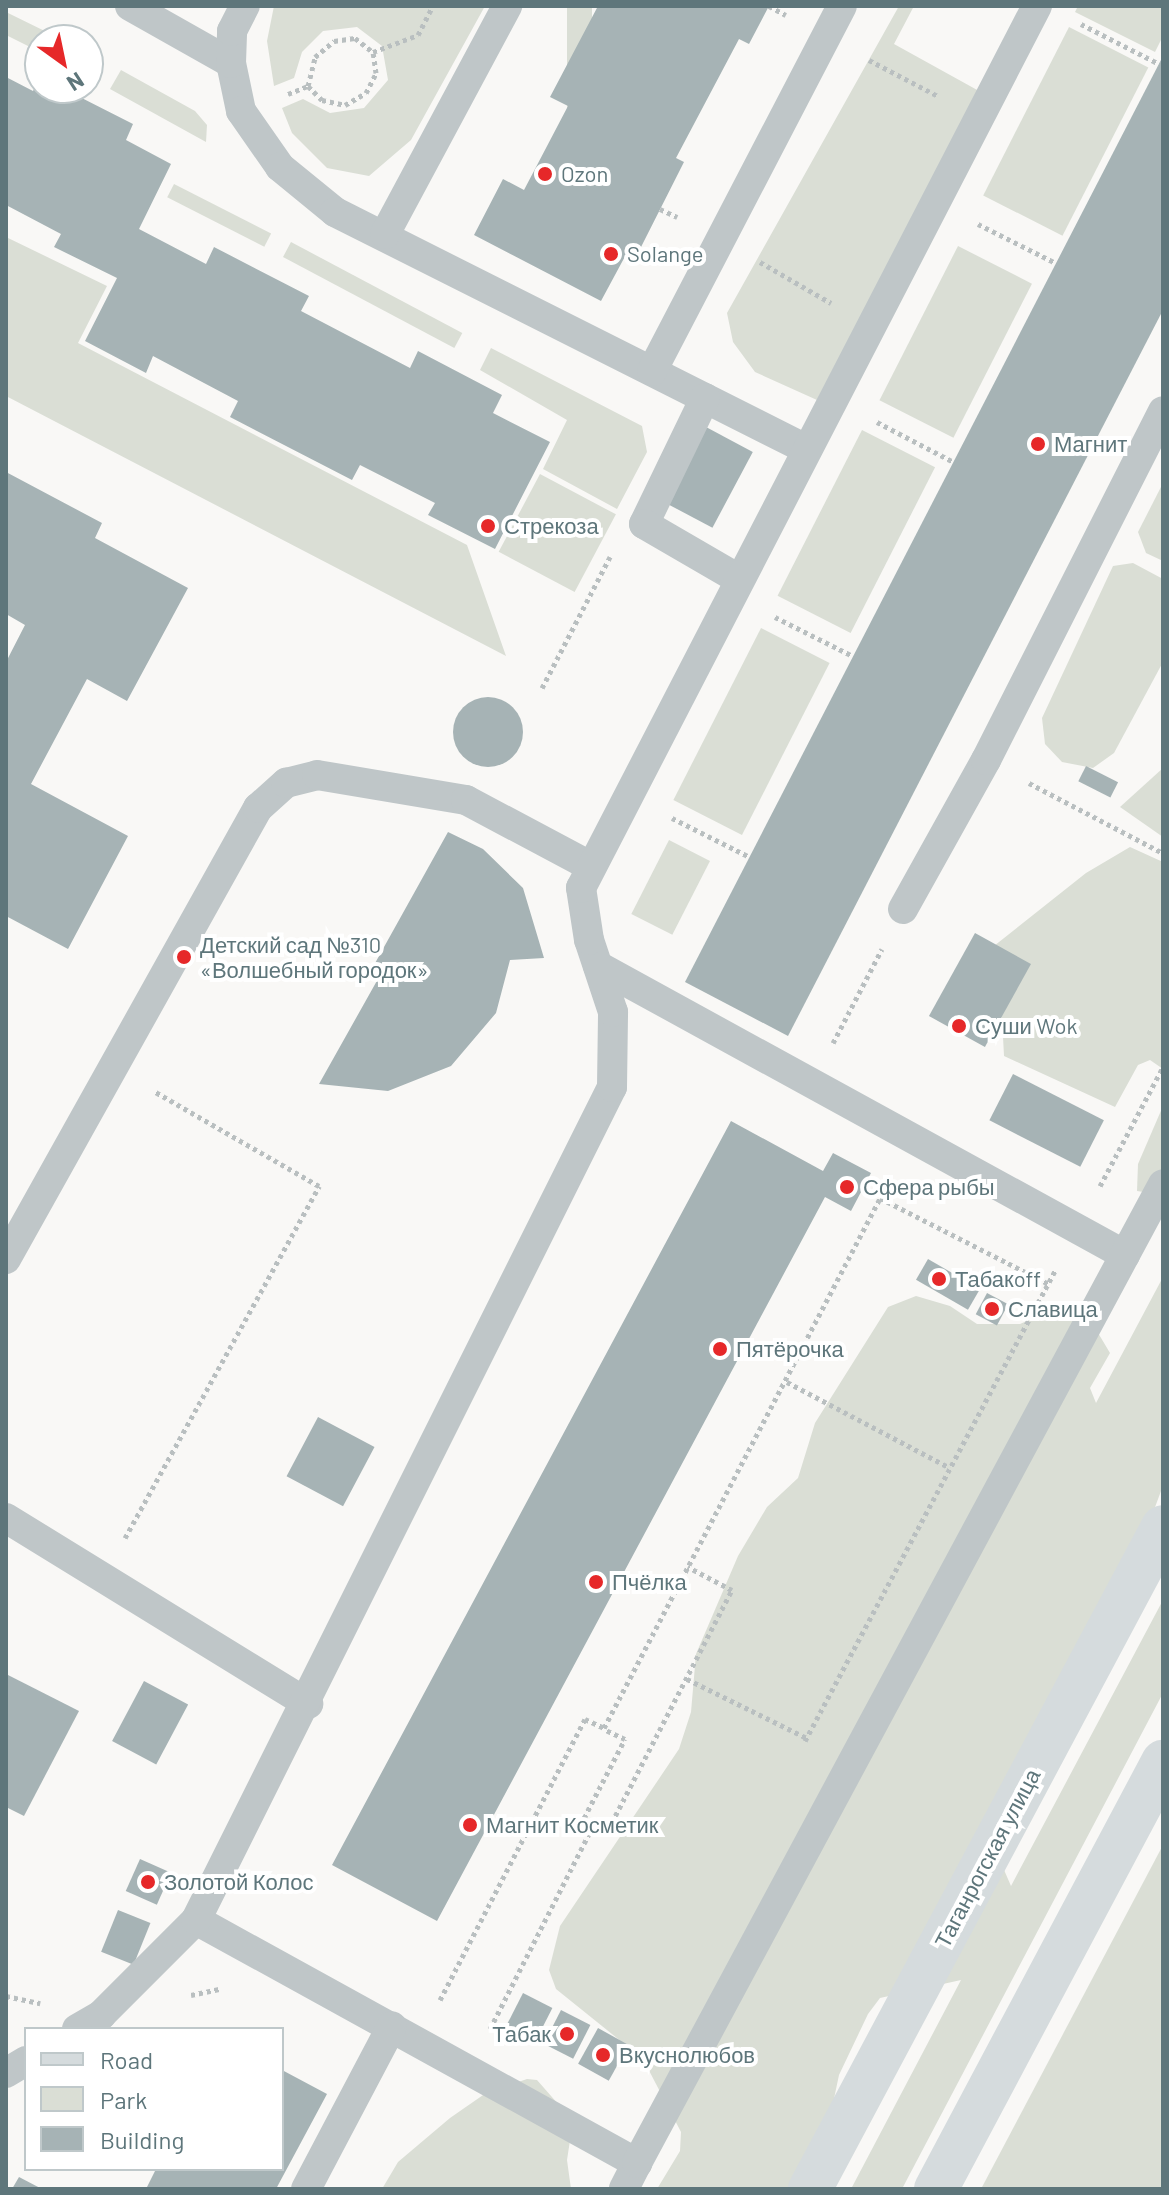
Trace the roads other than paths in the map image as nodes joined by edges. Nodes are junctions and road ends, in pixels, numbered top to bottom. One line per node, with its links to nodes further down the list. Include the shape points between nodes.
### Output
1 (130, 6): 6 (lane)
2 (245, 6): 6 (lane, via 232,31)
3 (507, 6): 7 (lane)
4 (842, 6): 8 (lane)
5 (1037, 6): 11 (lane)
6 (231, 63): 7 (lane, via 241,111 280,167 335,212)
7 (385, 234): 8 (lane)
8 (652, 371): 9 (lane)
9 (705, 398): 11 (lane); 12 (lane, via 644,524)
10 (1163, 411): 14 (lane, via 986,760)
11 (806, 449): 12 (lane)
12 (739, 579): 13 (lane)
13 (590, 866): 15 (lane, via 581,888); 18 (lane, via 466,800 317,775 286,783 258,808)
14 (903, 909)
15 (598, 966): 17 (lane); 21 (lane, via 613,1012 612,1087)
16 (1163, 1184): 17 (lane)
17 (1125, 1255): 28 (lane)
18 (6, 1259)
19 (6, 1518): 21 (lane)
20 (1163, 1527): 30 (main road, Таганрогская улица)
21 (308, 1704): 23 (lane)
22 (1163, 1762): 31 (main road)
23 (196, 1920): 24 (lane); 25 (lane)
24 (89, 2022)
25 (392, 2026): 28 (lane); 29 (lane)
26 (24, 2062): 27 (lane)
27 (6, 2073)
28 (630, 2176)
29 (306, 2189)
30 (810, 2189)
31 (936, 2189)

